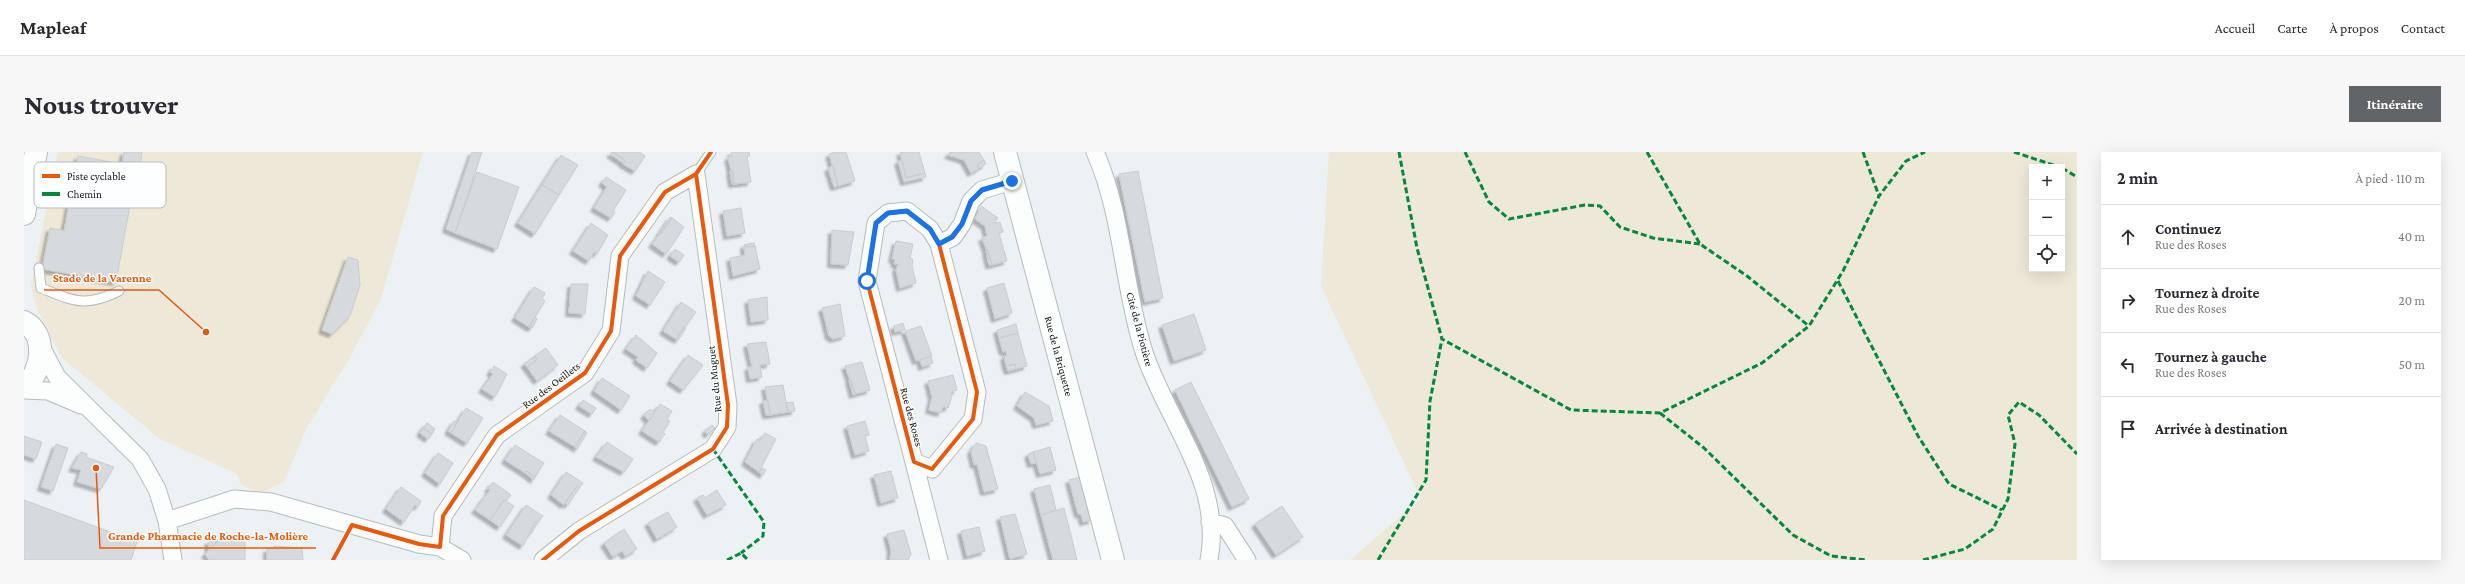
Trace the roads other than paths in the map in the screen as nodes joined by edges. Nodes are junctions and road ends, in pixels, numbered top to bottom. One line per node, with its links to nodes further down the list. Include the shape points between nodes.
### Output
1 (36, 152): 6 (main road)
2 (711, 152): 7 (lane)
3 (1005, 152): 8 (main road, Rue de la Briquette)
4 (1095, 152): 20 (street, Cité de la Piotière, via 1104,172 1111,200 1134,318 1144,353 1204,482 1211,508)
5 (34, 162): 9 (main road)
6 (34, 162)
7 (696, 174): 21 (street, Rue des Oeillets, via 664,192 620,256 611,331 585,373 497,435 443,516); 24 (street, Rue du Muguet, via 728,405 727,426 713,449 579,531)
8 (1012, 181): 10 (street, via 982,190 971,201 962,224 952,237); 26 (main road, Rue de la Briquette)
9 (24, 214)
10 (939, 244): 18 (street, Rue des Roses, via 977,392 973,419 932,469); 18 (street, Rue des Roses, via 930,229 907,211 888,213 876,223 867,281)
11 (39, 268): 12 (lane, via 41,288 79,302 102,300)
12 (119, 291)
13 (25, 320): 14 (main road)
14 (40, 345): 15 (main road, via 39,366); 17 (street, via 57,376)
15 (24, 386)
16 (24, 390): 17 (street, via 48,392)
17 (86, 407): 19 (street, via 128,444 140,459 157,489)
18 (914, 462): 25 (street)
19 (167, 521): 21 (street, via 234,500 271,502 419,544); 22 (street)
20 (1210, 522): 27 (street, Cité de la Piotière); 28 (street, via 1225,526)
21 (440, 547): 23 (street)
22 (171, 555)
23 (462, 560)
24 (543, 560)
25 (939, 560)
26 (1113, 560)
27 (1208, 560)
28 (1247, 560)

